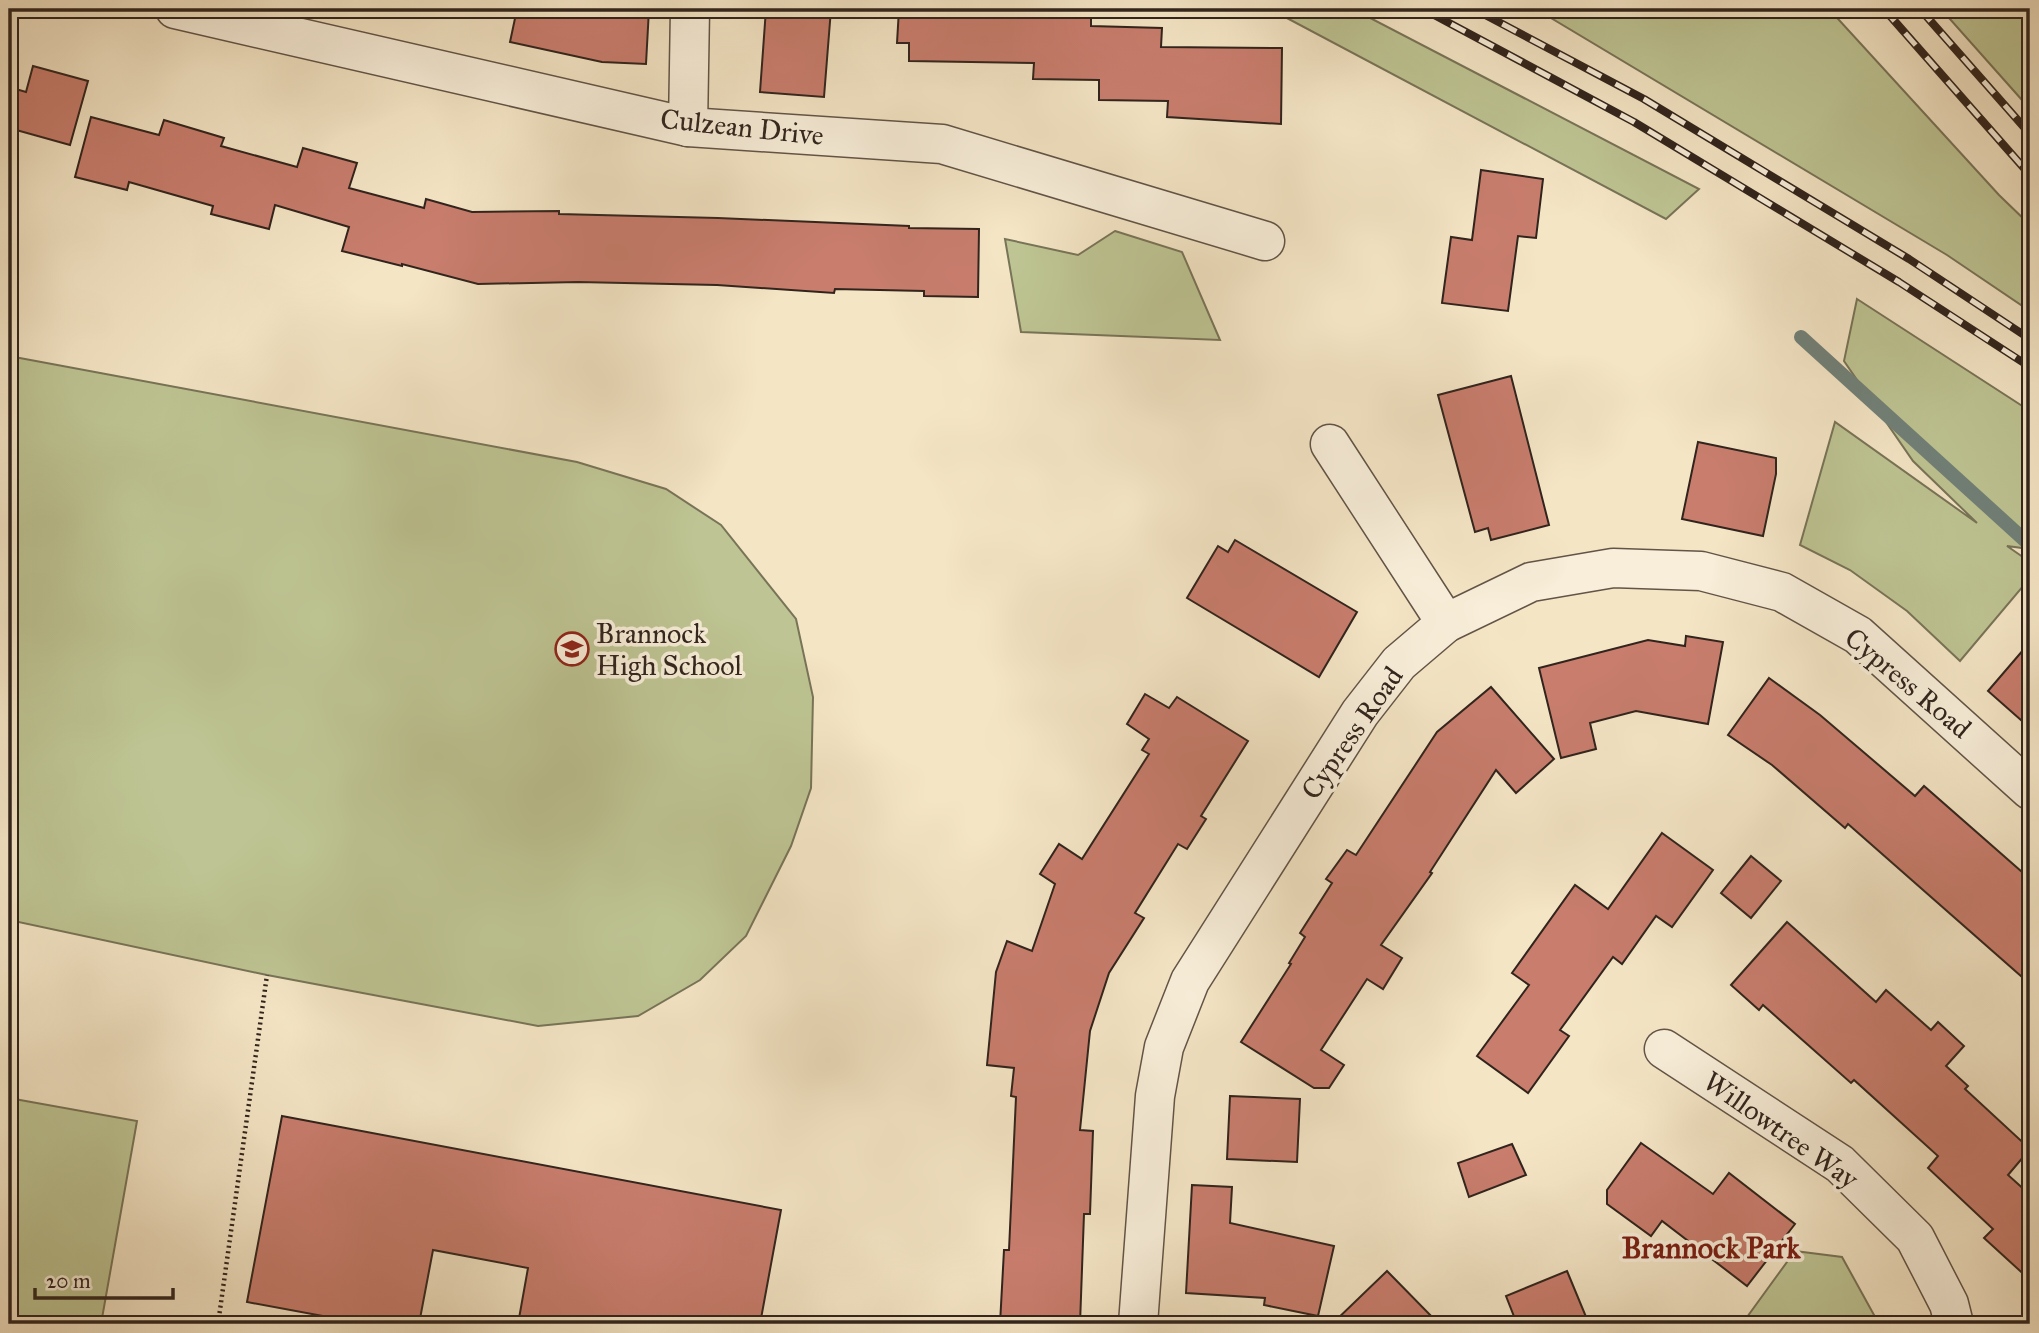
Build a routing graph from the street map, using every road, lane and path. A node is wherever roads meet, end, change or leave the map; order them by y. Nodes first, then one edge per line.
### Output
1 (178, 9) edge
2 (690, 9) edge
3 (688, 127) junction
4 (1265, 241) dead end
5 (1330, 444) dead end
6 (1446, 623) junction
7 (2030, 790) edge
8 (267, 975) dead end
9 (1664, 1049) dead end
10 (218, 1324) edge
11 (1138, 1324) edge
12 (1954, 1324) edge

1 - 3 street, Culzean Drive
2 - 3 street
3 - 4 street, Culzean Drive
5 - 6 street
6 - 7 street, Cypress Road
6 - 11 street, Cypress Road
8 - 10 path
9 - 12 street, Willowtree Way

